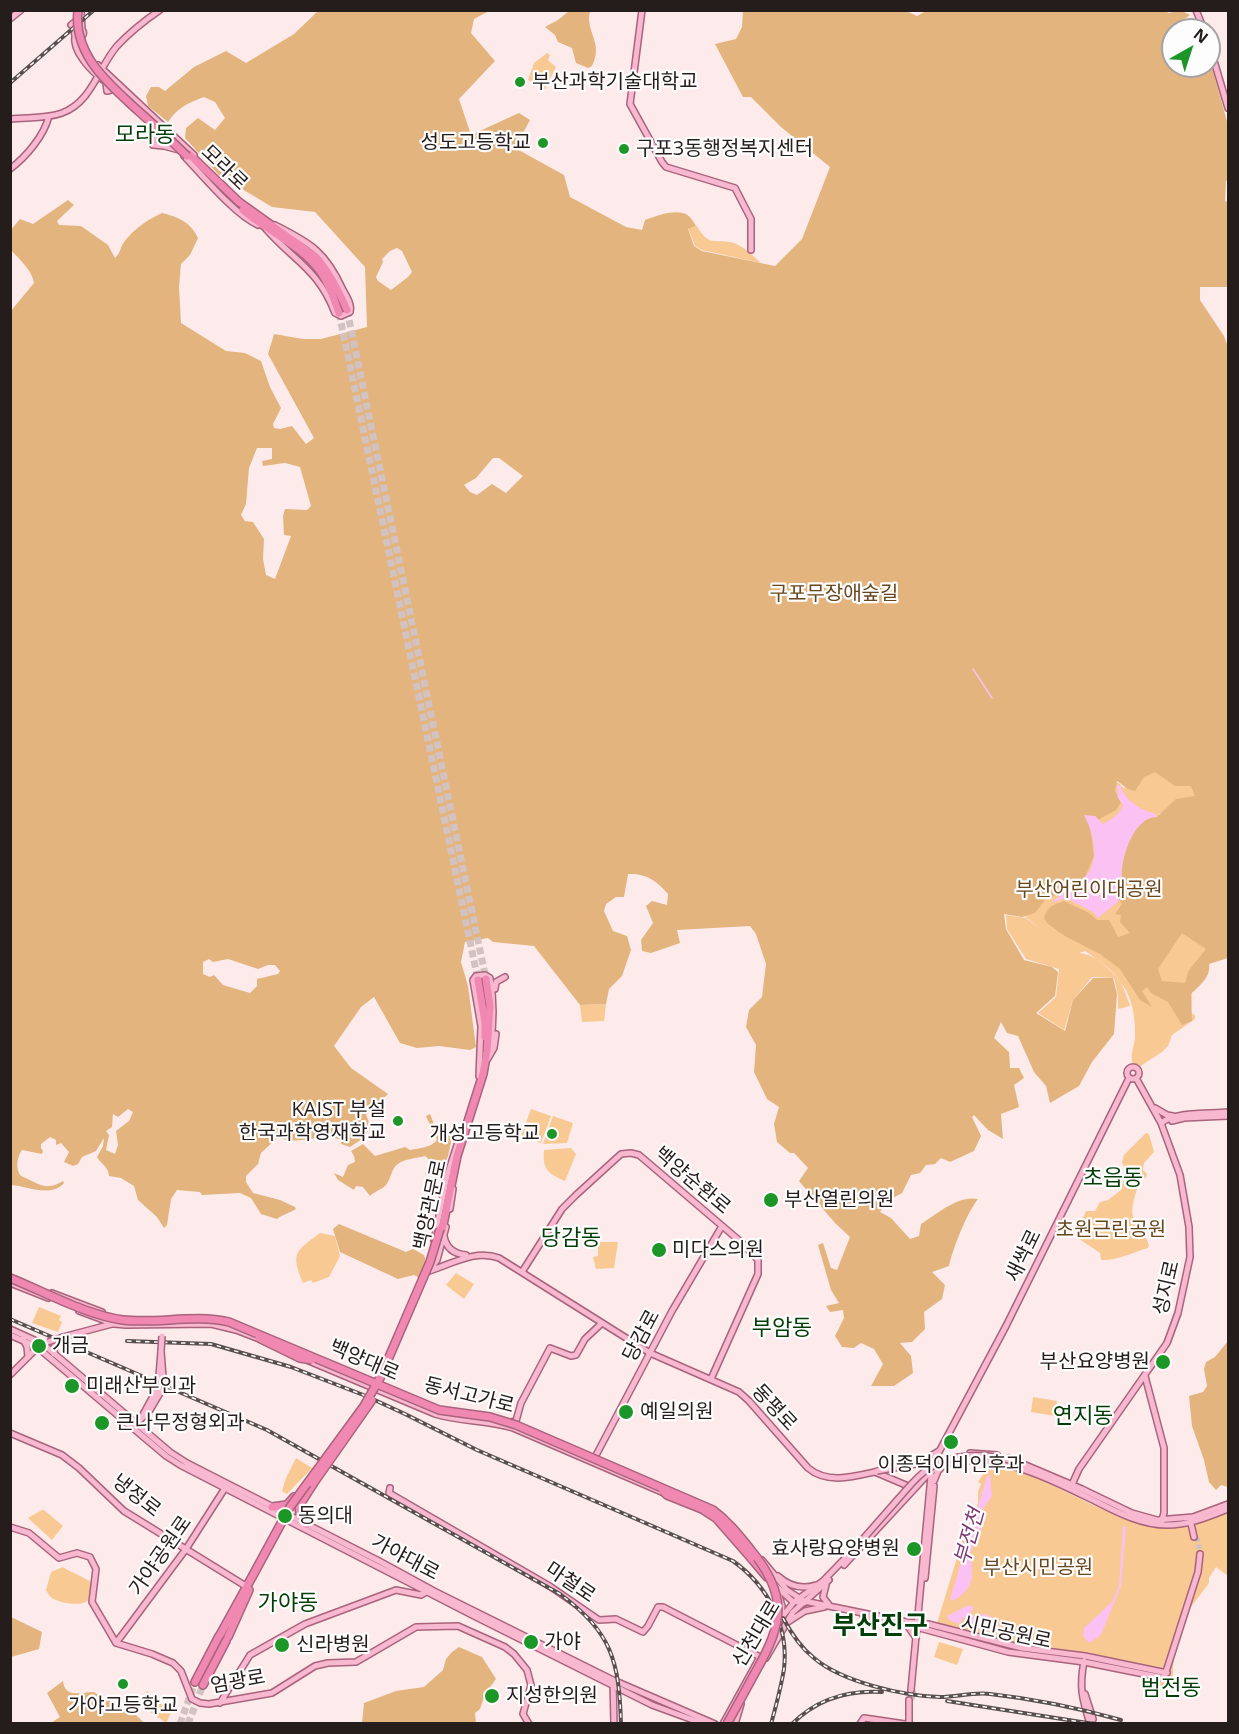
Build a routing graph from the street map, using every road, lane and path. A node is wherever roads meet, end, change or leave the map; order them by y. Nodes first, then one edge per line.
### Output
1 (21, 10) edge
2 (160, 10) edge
3 (81, 11) edge
4 (642, 11) edge
5 (10, 19) edge
6 (78, 31) junction
7 (101, 77) junction
8 (1219, 78) edge
9 (122, 89) junction
10 (119, 96) junction
11 (1228, 108) edge
12 (49, 116) junction
13 (10, 118) edge
14 (153, 127) junction
15 (178, 150) junction
16 (188, 155) junction
17 (10, 169) edge
18 (251, 210) junction
19 (260, 217) junction
20 (262, 226) junction
21 (751, 249) dead end
22 (347, 310) tunnel mouth
23 (339, 313) tunnel mouth
24 (506, 977) dead end
25 (485, 979) junction
26 (487, 1060) junction
27 (481, 1075) junction
28 (1129, 1078) junction
29 (1136, 1078) junction
30 (1152, 1106) junction
31 (1228, 1114) edge
32 (1173, 1119) junction
33 (1161, 1123) junction
34 (1168, 1138) junction
35 (459, 1142) junction
36 (722, 1226) junction
37 (442, 1230) junction
38 (462, 1255) junction
39 (474, 1256) junction
40 (491, 1257) junction
41 (429, 1271) junction
42 (522, 1272) junction
43 (10, 1279) edge
44 (531, 1279) junction
45 (110, 1315) junction
46 (93, 1316) junction
47 (128, 1319) junction
48 (188, 1320) junction
49 (602, 1323) junction
50 (110, 1324) junction
51 (161, 1324) junction
52 (90, 1328) junction
53 (10, 1329) edge
54 (10, 1335) edge
55 (58, 1339) junction
56 (23, 1340) junction
57 (42, 1345) junction
58 (161, 1351) junction
59 (650, 1353) junction
60 (46, 1354) junction
61 (54, 1354) junction
62 (29, 1356) junction
63 (317, 1360) junction
64 (10, 1375) edge
65 (1145, 1376) junction
66 (161, 1378) junction
67 (711, 1379) junction
68 (374, 1387) junction
69 (159, 1390) junction
70 (391, 1393) junction
71 (524, 1400) junction
72 (511, 1422) junction
73 (137, 1424) junction
74 (525, 1428) junction
75 (10, 1433) edge
76 (598, 1449) junction
77 (941, 1449) junction
78 (584, 1454) junction
79 (593, 1460) junction
80 (948, 1460) junction
81 (604, 1462) junction
82 (921, 1462) junction
83 (1013, 1462) junction
84 (934, 1464) junction
85 (1079, 1471) junction
86 (875, 1472) junction
87 (1050, 1478) junction
88 (642, 1479) junction
89 (1059, 1479) junction
90 (934, 1481) junction
91 (227, 1486) junction
92 (908, 1486) junction
93 (1070, 1487) junction
94 (390, 1488) dead end
95 (1082, 1489) junction
96 (663, 1491) junction
97 (672, 1493) junction
98 (1228, 1504) edge
99 (272, 1507) junction
100 (1228, 1509) edge
101 (1164, 1513) junction
102 (1173, 1520) junction
103 (1192, 1520) junction
104 (1162, 1523) junction
105 (307, 1526) junction
106 (10, 1527) edge
107 (1195, 1537) tunnel mouth
108 (857, 1547) junction
109 (186, 1549) junction
110 (1198, 1554) tunnel mouth
111 (764, 1563) junction
112 (842, 1564) junction
113 (825, 1582) junction
114 (244, 1585) dead end
115 (776, 1586) junction
116 (428, 1591) junction
117 (799, 1601) junction
118 (827, 1607) junction
119 (918, 1616) junction
120 (784, 1621) junction
121 (907, 1624) junction
122 (920, 1626) junction
123 (223, 1637) junction
124 (917, 1640) junction
125 (117, 1641) junction
126 (763, 1659) junction
127 (1086, 1659) junction
128 (1074, 1661) junction
129 (1096, 1664) junction
130 (1083, 1673) junction
131 (1167, 1673) junction
132 (195, 1682) tunnel mouth
133 (203, 1685) tunnel mouth
134 (612, 1688) junction
135 (625, 1690) junction
136 (911, 1700) tunnel mouth
137 (220, 1702) junction
138 (741, 1704) junction
139 (730, 1711) junction
140 (889, 1722) edge
141 (907, 1722) edge
142 (703, 1723) edge
143 (714, 1723) edge
144 (529, 1724) edge
145 (614, 1724) edge
146 (726, 1724) edge
147 (735, 1724) edge
148 (860, 1724) edge
149 (1092, 1724) edge

1 - 5 main road
2 - 7 main road
3 - 6 main road
3 - 6 main road
3 - 16 highway, 모라로, bridge
4 - 21 main road
6 - 7 main road
7 - 9 main road
7 - 10 main road
7 - 12 main road
8 - 11 main road
9 - 10 main road
9 - 18 main road
10 - 14 main road
12 - 13 main road
12 - 17 main road
14 - 15 main road
14 - 15 main road
15 - 20 main road
16 - 18 highway, 모라로
16 - 20 highway, 모라로
18 - 19 highway, 모라로
19 - 20 main road
19 - 22 highway, 모라로
20 - 23 highway, 모라로
24 - 26 main road
25 - 26 main road
25 - 27 highway
25 - 27 main road
26 - 27 main road
27 - 35 highway
28 - 29 main road
28 - 29 main road
28 - 77 main road, 새싹로
29 - 30 main road, 성지로
30 - 32 main road
30 - 33 main road, 성지로
31 - 32 main road
32 - 33 main road
32 - 34 main road
33 - 34 main road, 성지로
34 - 65 main road, 성지로
35 - 37 highway
35 - 41 main road, 백양관문로
36 - 42 main road, 백양순환로
36 - 59 main road, 당감로
36 - 67 main road, 백양순환로
37 - 38 main road
37 - 41 main road, 백양관문로
37 - 68 highway, bridge
38 - 39 main road
38 - 41 main road
39 - 40 main road, 동평로
39 - 41 main road, 동평로
40 - 42 main road, 동평로
40 - 44 main road, 동평로
41 - 68 main road, 백양관문로
42 - 44 main road, 동평로
43 - 45 main road, 백양대로
43 - 46 main road, 백양대로
43 - 63 highway, 동서고가로, bridge
44 - 49 main road, 동평로
45 - 47 main road, 백양대로
45 - 50 main road
46 - 50 main road, 백양대로
46 - 52 main road
47 - 48 main road, 백양대로
47 - 50 main road
48 - 51 main road, 백양대로
48 - 68 main road, 백양대로
49 - 59 main road, 동평로
49 - 71 main road
50 - 51 main road, 백양대로
50 - 52 main road
51 - 58 main road, bridge
52 - 55 main road
53 - 57 main road, 가야대로
54 - 56 main road, 가야대로
55 - 57 main road, bridge
55 - 61 main road
56 - 57 main road, 가야대로
56 - 62 main road
57 - 60 main road, 가야대로
57 - 61 main road, 가야대로
57 - 62 main road
58 - 66 main road
58 - 66 main road
59 - 67 main road, 동평로
59 - 76 main road, 당감로
60 - 62 main road
60 - 73 main road, 가야대로
61 - 73 main road, 가야대로
62 - 64 main road
63 - 88 highway, 동서고가로, bridge
63 - 96 highway, 동서고가로, bridge
65 - 85 main road, 성지로
65 - 101 main road
66 - 69 main road
67 - 86 main road, 동평로
68 - 70 main road, 백양대로
68 - 99 highway, bridge
68 - 105 highway, bridge
68 - 123 highway, bridge
69 - 73 main road
69 - 73 main road
70 - 72 main road, 백양대로
70 - 79 main road, 백양대로
71 - 72 main road
71 - 74 main road
72 - 74 main road, 백양대로
73 - 91 main road, 가야대로
74 - 78 main road, 백양대로
75 - 109 main road, 냉정로
76 - 78 main road
76 - 79 main road, 당감로
76 - 81 main road
77 - 80 main road
77 - 82 main road
77 - 84 main road, 새싹로
78 - 79 main road, 백양대로
79 - 81 main road, 백양대로
79 - 97 main road, 백양대로
80 - 83 main road, bridge
80 - 84 main road
80 - 86 main road, bridge
80 - 87 main road
80 - 90 main road
80 - 108 main road, bridge
81 - 97 main road, 백양대로
82 - 84 main road, 동평로
82 - 86 main road, 동평로
83 - 87 main road
83 - 108 main road, bridge
84 - 86 main road
84 - 90 main road, 새싹로
84 - 92 main road
84 - 112 main road
84 - 119 main road, 새싹로
85 - 89 main road, 성지로
85 - 93 main road, 성지로
85 - 95 main road
86 - 92 main road
87 - 89 main road
87 - 93 main road
88 - 111 highway, bridge
88 - 146 highway, 동서고가로, bridge
89 - 93 main road
90 - 122 main road, 새싹로
91 - 99 main road, 가야대로
91 - 105 main road, 가야대로
91 - 109 main road, 가야공원로
92 - 112 main road
93 - 95 main road
93 - 104 main road
94 - 126 main road, 마철로
95 - 104 main road
96 - 115 highway, bridge
96 - 146 highway, 동서고가로, bridge
97 - 111 main road, 백양대로
97 - 115 main road, 백양대로
98 - 103 main road
99 - 105 main road, 가야대로
100 - 103 main road
101 - 102 main road
101 - 104 main road
102 - 103 main road
102 - 104 main road
103 - 104 main road
103 - 107 main road
105 - 116 main road, 가야대로
106 - 125 main road
108 - 112 main road, 신천대로
109 - 114 main road, 냉정로
109 - 125 main road, 가야공원로
110 - 131 main road
111 - 113 main road
111 - 117 main road, 백양대로
112 - 113 main road, 신천대로
113 - 117 main road, 신천대로
113 - 118 main road
115 - 117 main road, 백양대로
115 - 120 main road
116 - 134 main road, 가야대로
116 - 134 main road, 가야대로
116 - 137 main road
117 - 118 main road, 시민공원로
117 - 120 main road, 신천대로
118 - 120 main road
118 - 121 main road, 시민공원로
119 - 121 main road
119 - 122 main road, 새싹로
120 - 126 main road, 신천대로
121 - 122 main road, 시민공원로
121 - 124 main road
122 - 124 main road, 새싹로
122 - 124 main road, 새싹로
122 - 127 main road, 시민공원로
122 - 128 main road, 시민공원로
123 - 132 highway
123 - 133 highway
125 - 137 main road, 엄광로
126 - 138 main road, 신천대로
126 - 139 main road, 신천대로
127 - 128 main road, 시민공원로
127 - 129 main road, 시민공원로
127 - 130 main road
127 - 131 main road, 시민공원로
128 - 130 main road
129 - 130 main road
129 - 131 main road, 시민공원로
130 - 149 main road
134 - 135 main road, 가야대로
134 - 135 main road
134 - 145 main road
135 - 142 main road
135 - 143 main road, 가야대로
136 - 141 main road
137 - 144 main road, 엄광로
138 - 146 main road, 신천대로
138 - 147 main road
139 - 143 main road
139 - 146 main road, 신천대로
140 - 141 main road
140 - 148 main road

